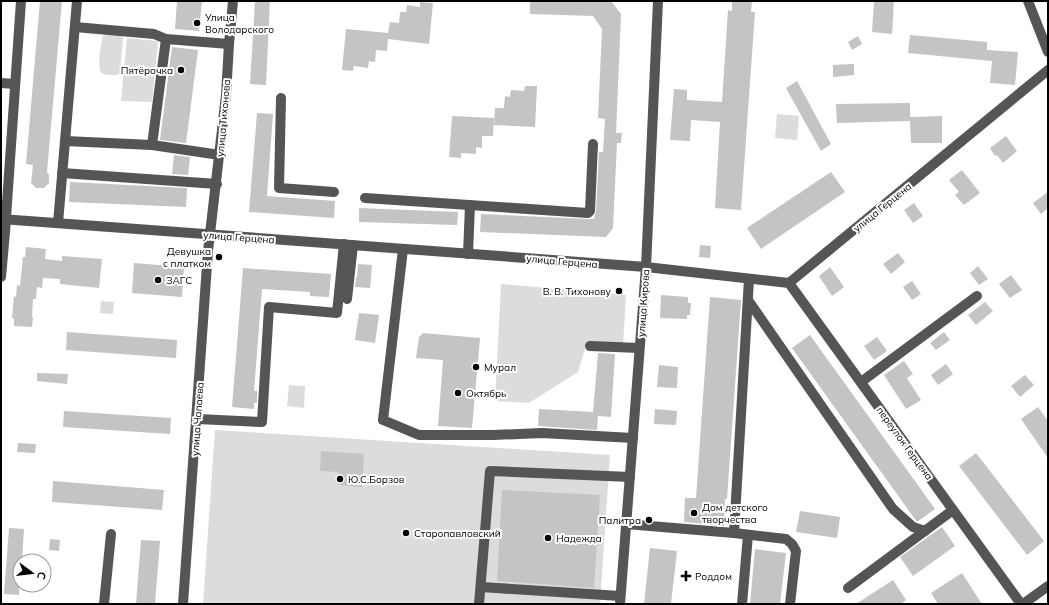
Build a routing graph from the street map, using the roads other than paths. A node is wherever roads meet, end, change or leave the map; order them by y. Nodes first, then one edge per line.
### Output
1 (21, 1) edge
2 (77, 1) edge
3 (233, 1) edge
4 (658, 1) edge
5 (1028, 1) edge
6 (75, 27) junction
7 (166, 39) junction
8 (229, 44) junction
9 (1048, 52) edge
10 (1048, 70) edge
11 (1, 83) edge
12 (15, 84) junction
13 (281, 98) dead end
14 (65, 141) junction
15 (593, 144) dead end
16 (152, 145) junction
17 (220, 155) junction
18 (62, 173) junction
19 (217, 184) junction
20 (334, 192) dead end
21 (365, 198) dead end
22 (470, 205) junction
23 (3, 220) edge
24 (58, 223) junction
25 (210, 234) junction
26 (348, 245) junction
27 (403, 249) junction
28 (468, 254) junction
29 (646, 267) junction
30 (1, 277) edge
31 (749, 279) junction
32 (789, 283) junction
33 (977, 296) dead end
34 (347, 299) dead end
35 (748, 300) junction
36 (590, 346) dead end
37 (639, 348) junction
38 (861, 382) junction
39 (196, 419) junction
40 (632, 438) junction
41 (630, 477) junction
42 (953, 510) junction
43 (626, 524) junction
44 (925, 532) junction
45 (112, 534) dead end
46 (734, 534) junction
47 (748, 535) junction
48 (1048, 586) edge
49 (481, 588) junction
50 (848, 588) dead end
51 (620, 600) edge
52 (104, 604) edge
53 (184, 604) edge
54 (479, 604) edge
55 (742, 604) edge
56 (790, 604) edge
57 (1022, 604) edge

1 - 12 street
2 - 6 street
3 - 8 street, улица Тихонова
4 - 29 street, улица Кирова
5 - 9 street
6 - 7 street
6 - 14 street
7 - 8 street
7 - 16 street
8 - 17 street, улица Тихонова
10 - 32 street, улица Герцена
11 - 12 street
12 - 23 street
13 - 20 street
14 - 16 street
14 - 18 street
15 - 22 street
16 - 17 street
17 - 19 street, улица Тихонова
18 - 19 street
18 - 24 street
19 - 25 street, улица Тихонова
21 - 22 street
22 - 28 street
23 - 24 street, улица Герцена
23 - 30 street
24 - 25 street, улица Герцена
25 - 26 street, улица Герцена
25 - 39 street, улица Чапаева
26 - 27 street, улица Герцена
26 - 34 street
26 - 39 street
27 - 28 street, улица Герцена
27 - 40 street
28 - 29 street, улица Герцена
29 - 31 street, улица Герцена
29 - 37 street, улица Кирова
31 - 32 street, улица Герцена
31 - 35 street
32 - 38 street, переулок Герцена
33 - 38 street
35 - 44 street
35 - 46 street
36 - 37 street
37 - 40 street, улица Кирова
38 - 42 street, переулок Герцена
39 - 53 street, улица Чапаева
40 - 41 street, улица Кирова
41 - 43 street, улица Кирова
41 - 49 street
42 - 44 street
42 - 57 street, переулок Герцена
43 - 46 street
43 - 51 street, улица Кирова
44 - 50 street
45 - 52 street
46 - 47 street
47 - 55 street
47 - 56 street
48 - 57 street
49 - 51 street
49 - 54 street

